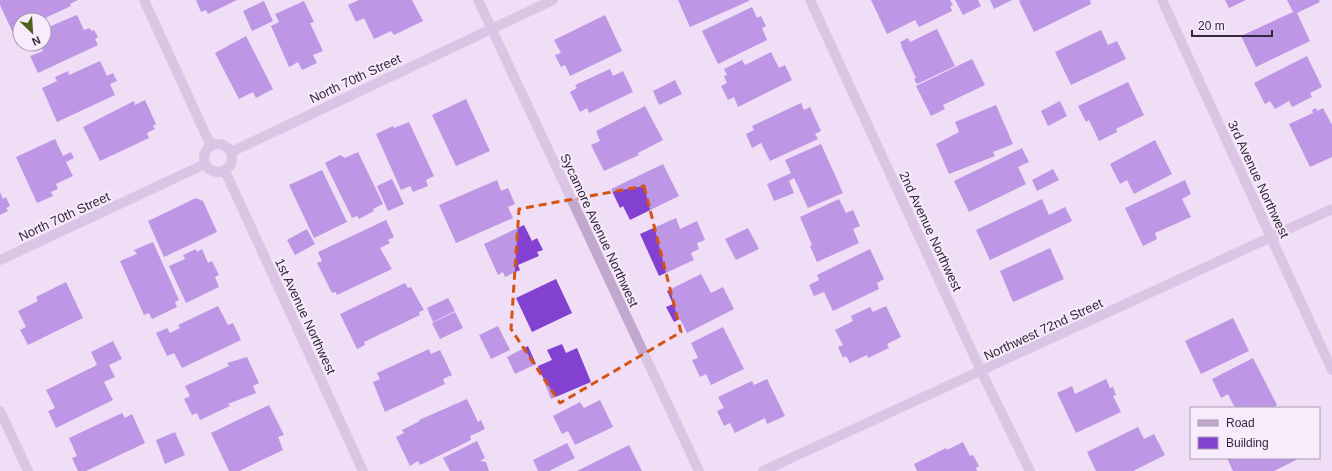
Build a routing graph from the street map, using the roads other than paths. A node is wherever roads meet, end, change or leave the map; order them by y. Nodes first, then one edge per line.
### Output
1 (144, 0) edge
2 (478, 0) edge
3 (553, 0) edge
4 (810, 0) edge
5 (1162, 0) edge
6 (491, 28) junction
7 (212, 146) junction
8 (231, 152) junction
9 (205, 164) junction
10 (225, 171) junction
11 (1332, 209) edge
12 (1272, 238) junction
13 (0, 260) edge
14 (1332, 370) edge
15 (981, 371) junction
16 (0, 411) edge
17 (28, 471) edge
18 (363, 471) edge
19 (699, 471) edge
20 (764, 471) edge
21 (1030, 471) edge

1 - 7 street
2 - 6 street, Sycamore Avenue Northwest
3 - 6 street, North 70th Street
4 - 15 street, 2nd Avenue Northwest
5 - 12 street, 3rd Avenue Northwest
6 - 8 street, North 70th Street
6 - 19 street, Sycamore Avenue Northwest
7 - 8 street
7 - 9 street
8 - 10 street
9 - 10 street
9 - 13 street, North 70th Street
10 - 18 street, 1st Avenue Northwest
11 - 12 street, Northwest 72nd Street
12 - 14 street, 3rd Avenue Northwest
12 - 15 street, Northwest 72nd Street
15 - 20 street, Northwest 72nd Street
15 - 21 street, 2nd Avenue Northwest
16 - 17 street

